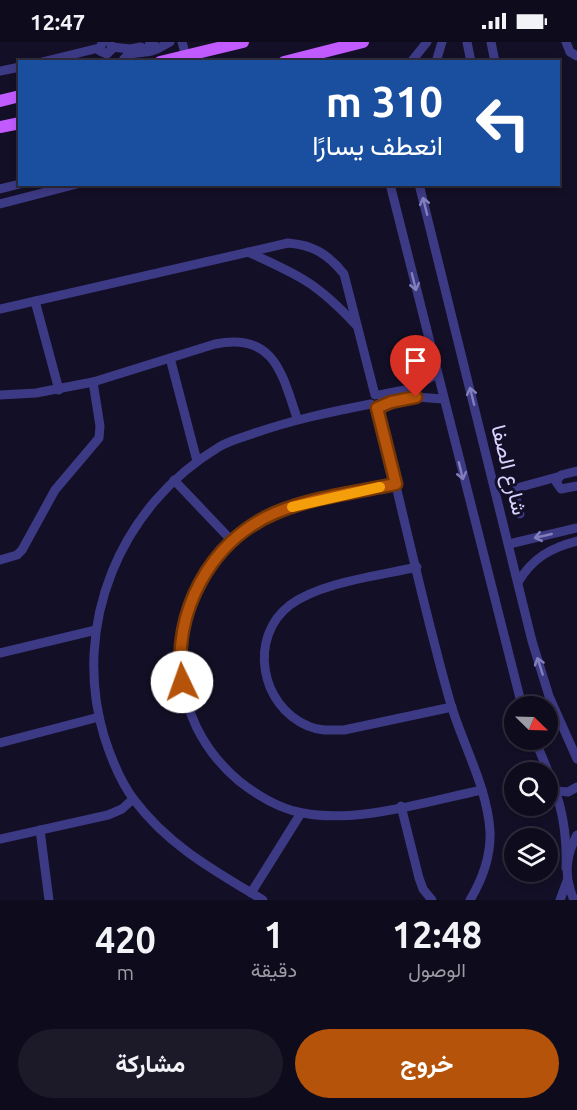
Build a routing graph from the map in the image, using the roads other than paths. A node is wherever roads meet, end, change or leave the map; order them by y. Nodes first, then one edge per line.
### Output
1 (170, 42) edge
2 (182, 42) edge
3 (243, 42) edge
4 (363, 42) edge
5 (427, 42) edge
6 (442, 42) edge
7 (467, 42) edge
8 (491, 42) edge
9 (566, 42) edge
10 (228, 44) edge
11 (125, 45) edge
12 (148, 45) edge
13 (108, 49) edge
14 (186, 56) junction
15 (577, 56) edge
16 (52, 60) edge
17 (123, 60) edge
18 (169, 60) edge
19 (292, 60) edge
20 (413, 60) edge
21 (437, 60) edge
22 (471, 60) edge
23 (495, 60) edge
24 (18, 67) edge
25 (0, 71) edge
26 (18, 96) edge
27 (0, 101) edge
28 (18, 123) edge
29 (0, 127) edge
30 (18, 184) edge
31 (69, 186) edge
32 (390, 186) edge
33 (420, 186) edge
34 (0, 189) edge
35 (0, 204) edge
36 (248, 252) junction
37 (34, 301) junction
38 (0, 309) edge
39 (358, 327) junction
40 (170, 358) junction
41 (437, 374) junction
42 (93, 382) junction
43 (59, 390) junction
44 (0, 394) edge
45 (443, 399) junction
46 (377, 402) junction
47 (297, 418) junction
48 (197, 461) junction
49 (577, 471) edge
50 (557, 477) junction
51 (174, 480) junction
52 (396, 484) junction
53 (577, 486) edge
54 (520, 514) dead end
55 (577, 528) edge
56 (232, 541) junction
57 (577, 541) edge
58 (509, 544) junction
59 (0, 560) edge
60 (417, 567) junction
61 (518, 582) junction
62 (96, 630) junction
63 (0, 653) edge
64 (519, 696) edge
65 (452, 707) junction
66 (99, 717) junction
67 (0, 743) edge
68 (577, 759) edge
69 (577, 787) edge
70 (482, 790) junction
71 (558, 791) edge
72 (558, 795) edge
73 (133, 799) junction
74 (401, 806) junction
75 (300, 813) junction
76 (40, 830) junction
77 (577, 835) edge
78 (0, 839) edge
79 (566, 868) junction
80 (567, 881) junction
81 (251, 893) junction
82 (49, 900) edge
83 (263, 900) edge
84 (432, 900) edge
85 (470, 900) edge
86 (560, 900) edge
87 (573, 900) edge

1 - 17 street
2 - 14 street
3 - 10 main road
4 - 19 main road
5 - 20 street
6 - 21 street
7 - 22 street
8 - 23 street
9 - 15 street
10 - 14 main road
11 - 12 street
11 - 13 street
13 - 16 street
14 - 18 main road
24 - 25 street
26 - 27 main road
28 - 29 main road
30 - 34 street
31 - 35 street
32 -> 41 street
58 -> 33 street, شارع الصفا
36 - 37 street
36 - 39 street
36 - 39 street
37 - 38 street
37 - 43 street
39 - 46 street
40 - 42 street
40 - 47 street
40 - 48 street
41 - 45 street
41 - 46 street
42 - 43 street
42 - 59 street
43 - 44 street
45 - 46 street
45 -> 64 street
46 - 47 street
46 - 52 street
47 - 48 street
48 - 51 street
49 - 50 street
50 - 53 street
50 - 54 street
51 - 56 street
51 - 62 street
52 - 56 street
52 - 60 street
55 -> 58 street
56 - 75 street
57 - 61 street
58 - 61 street, شارع الصفا
60 - 65 street
60 - 65 street
68 -> 61 street, شارع الصفا
62 - 63 street
62 - 66 street
65 - 70 street
66 - 67 street
66 - 73 street
69 - 71 street
70 - 74 street
70 - 85 street
72 - 79 street
73 - 76 street
73 - 81 street
74 - 75 street
74 - 84 street
75 - 81 street
76 - 78 street
76 - 82 street
77 - 79 street
79 - 80 street
80 - 86 street
80 - 87 street
81 - 83 street

